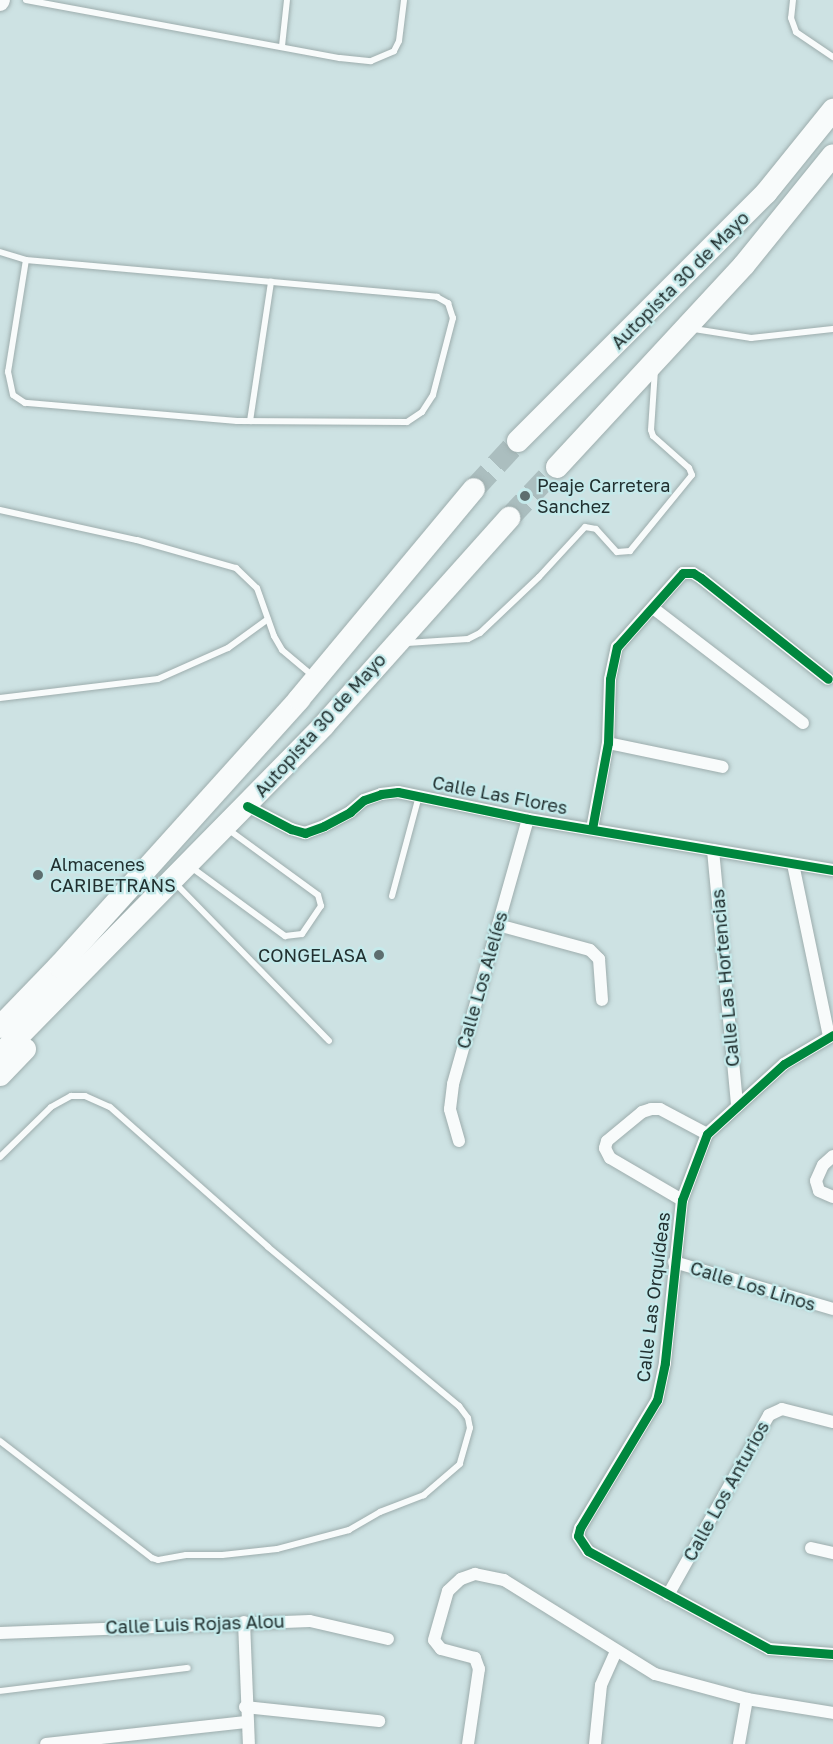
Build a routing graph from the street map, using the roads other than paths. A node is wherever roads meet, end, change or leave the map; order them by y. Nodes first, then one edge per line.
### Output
1 (26, 0) edge
2 (287, 0) edge
3 (404, 0) edge
4 (793, 0) edge
5 (282, 46) junction
6 (833, 57) edge
7 (833, 110) edge
8 (833, 155) edge
9 (0, 252) edge
10 (26, 260) junction
11 (271, 282) junction
12 (686, 328) junction
13 (833, 329) edge
14 (656, 359) junction
15 (250, 421) junction
16 (518, 441) tunnel mouth
17 (557, 467) tunnel mouth
18 (474, 489) tunnel mouth
19 (0, 510) edge
20 (509, 518) tunnel mouth
21 (653, 608) junction
22 (268, 619) junction
23 (395, 643) junction
24 (316, 679) junction
25 (828, 679) dead end
26 (0, 698) edge
27 (299, 699) junction
28 (803, 723) dead end
29 (324, 725) junction
30 (608, 743) junction
31 (723, 767) dead end
32 (419, 796) junction
33 (246, 806) junction
34 (528, 819) junction
35 (226, 828) junction
36 (592, 829) junction
37 (713, 850) junction
38 (793, 864) junction
39 (833, 870) edge
40 (181, 873) junction
41 (392, 897) dead end
42 (498, 926) junction
43 (59, 966) junction
44 (87, 970) junction
45 (602, 1000) dead end
46 (0, 1011) edge
47 (0, 1027) edge
48 (831, 1036) edge
49 (329, 1041) dead end
50 (0, 1055) edge
51 (0, 1075) edge
52 (737, 1106) junction
53 (707, 1134) junction
54 (459, 1142) dead end
55 (833, 1156) edge
56 (0, 1157) edge
57 (833, 1197) edge
58 (682, 1200) junction
59 (674, 1262) junction
60 (833, 1309) edge
61 (833, 1422) edge
62 (0, 1441) edge
63 (811, 1548) dead end
64 (833, 1552) edge
65 (668, 1595) junction
66 (244, 1622) junction
67 (0, 1632) edge
68 (388, 1639) dead end
69 (616, 1651) junction
70 (833, 1654) edge
71 (188, 1668) dead end
72 (0, 1690) edge
73 (747, 1699) junction
74 (245, 1707) junction
75 (833, 1713) edge
76 (379, 1720) dead end
77 (246, 1722) junction
78 (46, 1744) edge
79 (249, 1744) edge
80 (468, 1744) edge
81 (595, 1744) edge
82 (739, 1744) edge

1 - 5 lane
2 - 5 lane
3 - 5 lane
4 - 6 lane
7 - 16 highway, Autopista 30 de Mayo
8 - 12 highway, Autopista 30 de Mayo
9 - 10 lane
10 - 11 lane
10 - 15 lane
11 - 15 lane
11 - 15 lane
12 - 13 lane
12 - 14 highway, Autopista 30 de Mayo
14 - 17 highway, Autopista 30 de Mayo
14 - 23 lane
18 - 24 highway, Autopista 30 de Mayo
19 - 22 lane
20 - 23 highway, Autopista 30 de Mayo
21 - 25 street
21 - 28 street
21 - 30 street
22 - 24 lane
22 - 26 lane
23 - 29 highway, Autopista 30 de Mayo
24 - 27 highway, Autopista 30 de Mayo
27 - 29 highway
27 - 43 highway, Autopista 30 de Mayo
29 - 33 highway, Autopista 30 de Mayo
30 - 31 street
30 - 36 street
32 - 33 street, Calle Las Flores
32 - 34 street, Calle Las Flores
32 - 41 lane
33 - 35 highway, Autopista 30 de Mayo
34 - 36 street, Calle Las Flores
34 - 42 street, Calle Los Alelíes
35 - 40 highway, Autopista 30 de Mayo
35 - 40 lane
36 - 37 street, Calle Las Flores
37 - 38 street, Calle Las Flores
37 - 52 street, Calle Las Hortencias
38 - 39 street, Calle Las Flores
38 - 48 street
40 - 44 highway, Autopista 30 de Mayo
40 - 49 lane
42 - 45 street
42 - 54 street, Calle Los Alelíes
43 - 46 highway
43 - 47 highway, Autopista 30 de Mayo
44 - 50 highway, Autopista 30 de Mayo
44 - 51 highway
48 - 52 street, Calle Las Orquídeas
52 - 53 street, Calle Las Orquídeas
53 - 58 street, Calle Las Orquídeas
53 - 58 street
55 - 57 street
56 - 62 lane
58 - 59 street, Calle Las Orquídeas
59 - 60 street, Calle Los Linos
59 - 65 street, Calle Las Orquídeas
61 - 65 street, Calle Los Anturios
63 - 64 street
65 - 70 street, Calle Las Orquídeas
66 - 67 street, Calle Luis Rojas Alou
66 - 68 street, Calle Luis Rojas Alou
66 - 74 street
69 - 73 street
69 - 80 street
69 - 81 street
71 - 72 lane
73 - 75 street
73 - 82 street
74 - 76 street
74 - 77 street
77 - 78 street
77 - 79 street

